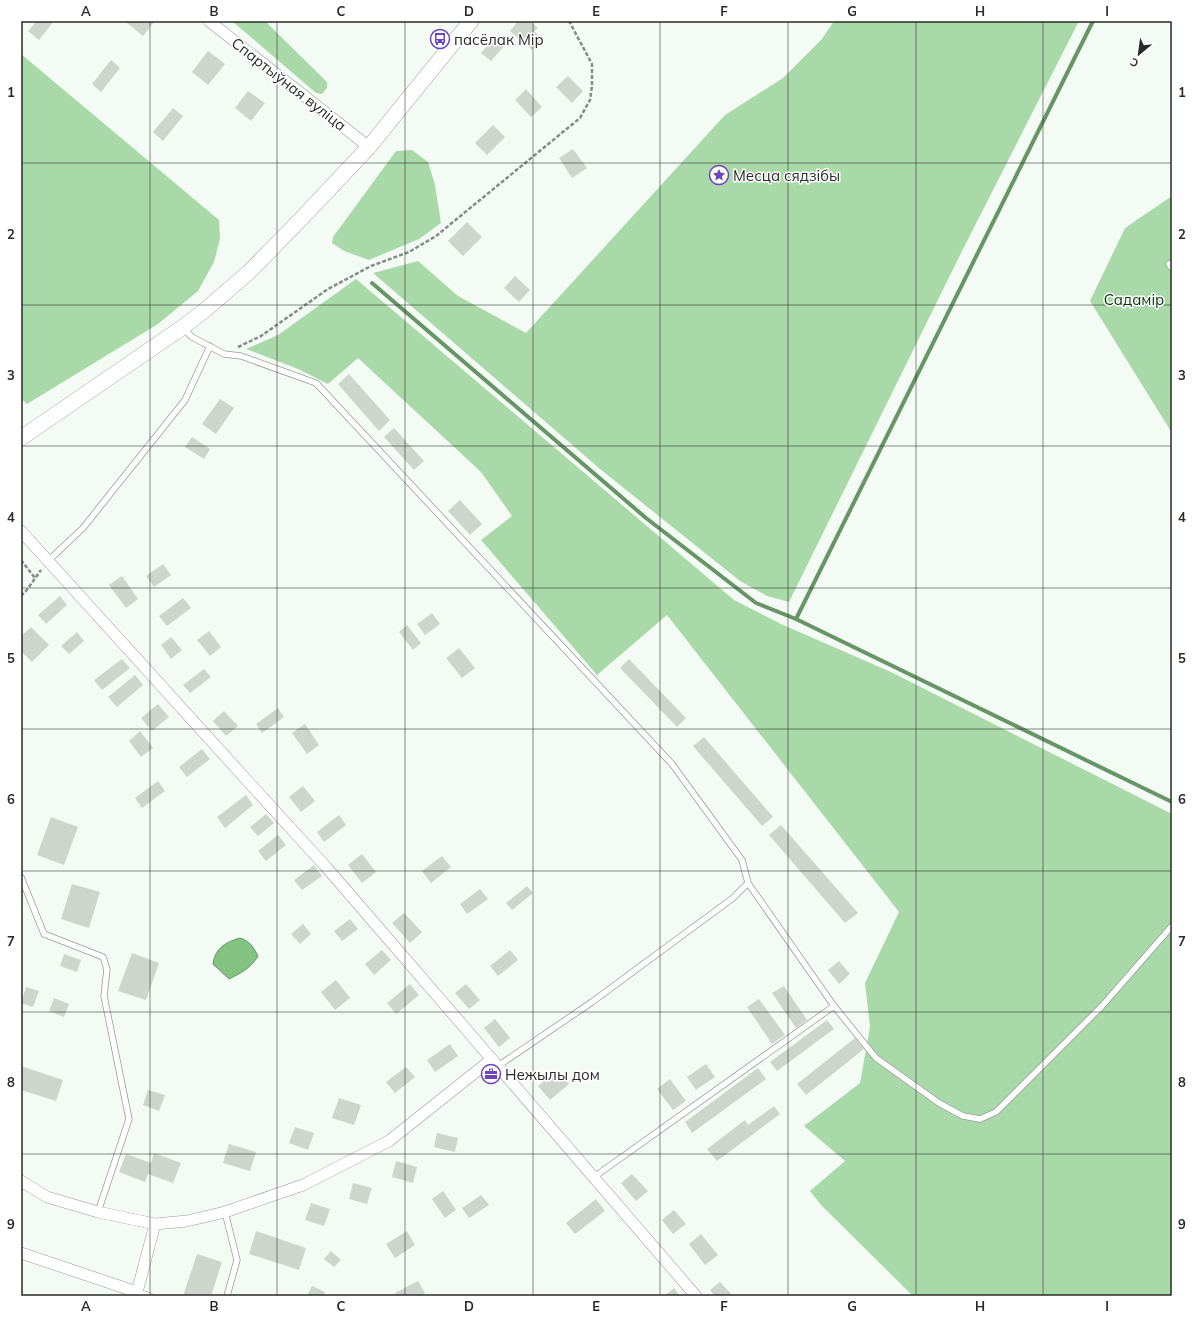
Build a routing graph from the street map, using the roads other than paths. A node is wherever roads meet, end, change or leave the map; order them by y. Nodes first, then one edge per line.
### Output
1 (209, 21) edge
2 (471, 21) edge
3 (369, 146) junction
4 (183, 328) junction
5 (210, 346) junction
6 (21, 438) edge
7 (21, 531) edge
8 (48, 561) junction
9 (21, 877) edge
10 (748, 883) junction
11 (1172, 926) edge
12 (834, 1006) junction
13 (495, 1062) junction
14 (594, 1177) junction
15 (21, 1181) edge
16 (98, 1212) junction
17 (225, 1212) junction
18 (155, 1224) junction
19 (21, 1252) edge
20 (136, 1294) edge
21 (150, 1296) edge
22 (227, 1296) edge
23 (696, 1296) edge

1 - 3 street, Спартыўная вуліца
2 - 3 main road
3 - 4 main road
4 - 5 lane
4 - 6 main road
5 - 8 lane
5 - 10 lane
7 - 8 street
8 - 13 street
9 - 16 lane
10 - 12 lane
10 - 13 lane
11 - 12 lane
12 - 14 lane
13 - 14 street
13 - 17 street
14 - 23 street
15 - 16 street
16 - 18 street
17 - 18 street
17 - 22 lane
18 - 20 street
19 - 20 street
20 - 21 lane

